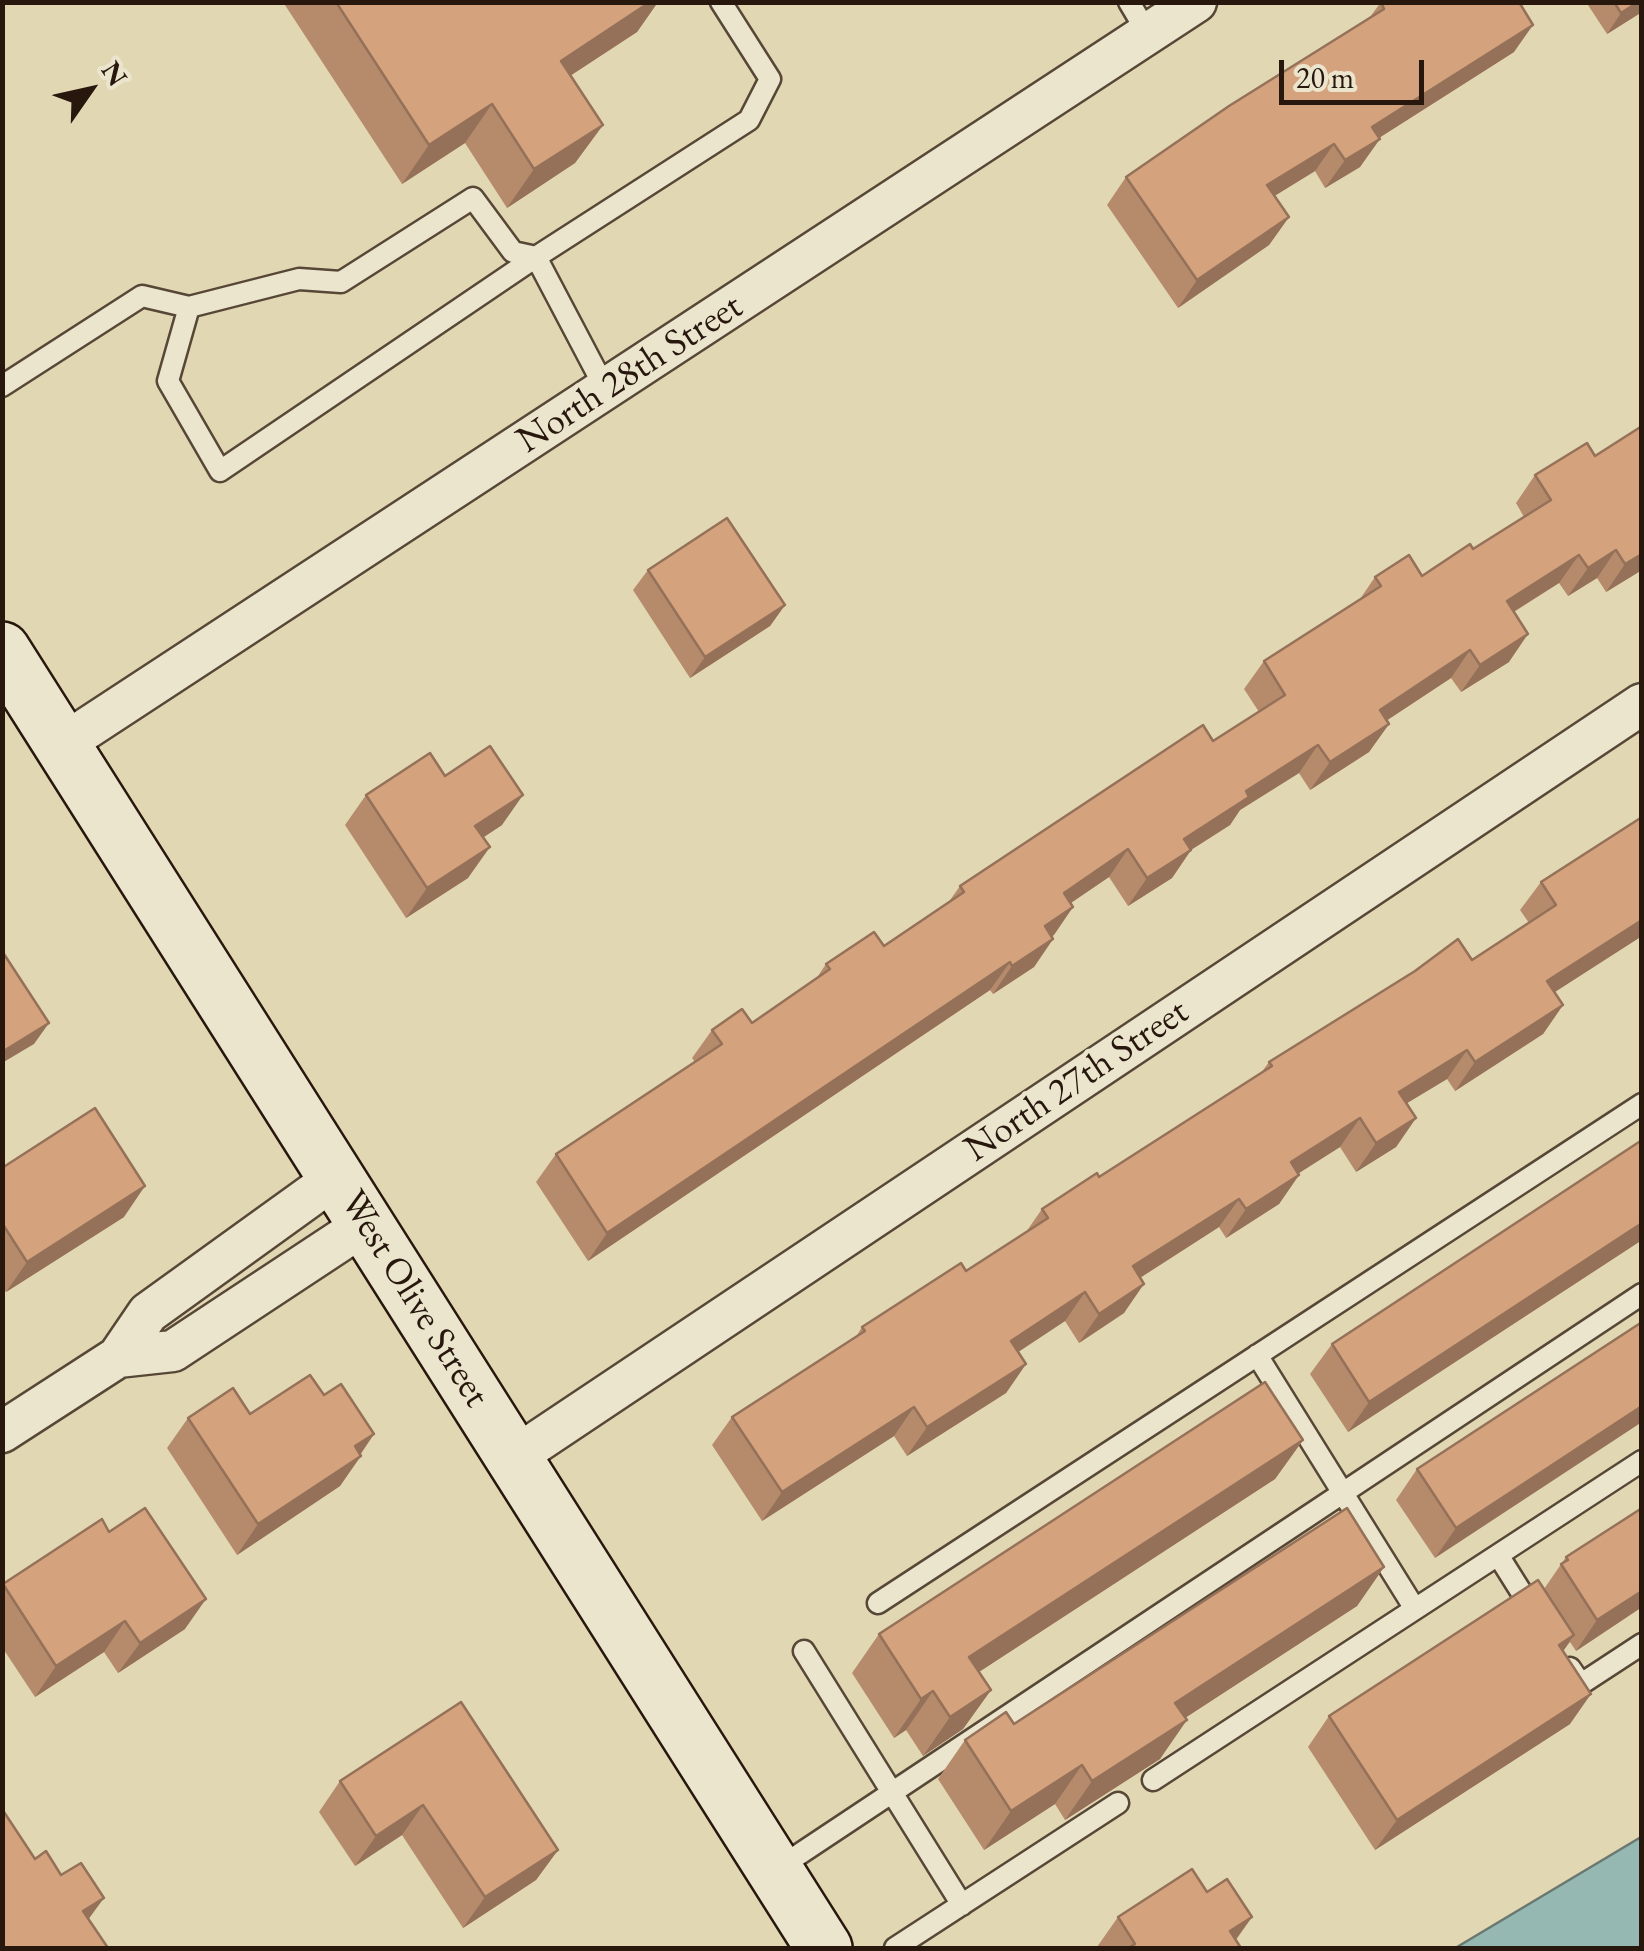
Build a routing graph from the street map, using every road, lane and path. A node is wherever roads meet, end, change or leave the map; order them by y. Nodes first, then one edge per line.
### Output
1 (720, 2) edge
2 (1196, 2) edge
3 (1138, 18) edge
4 (536, 257) junction
5 (189, 306) junction
6 (2, 386) edge
7 (606, 390) junction
8 (2, 650) edge
9 (1642, 704) edge
10 (63, 744) junction
11 (1642, 1104) edge
12 (338, 1176) junction
13 (366, 1223) junction
14 (1642, 1294) edge
15 (1257, 1355) junction
16 (118, 1357) junction
17 (2, 1432) edge
18 (513, 1458) junction
19 (1642, 1461) edge
20 (1343, 1493) junction
21 (1498, 1555) junction
22 (878, 1603) dead end
23 (1415, 1608) junction
24 (1642, 1644) edge
25 (804, 1651) dead end
26 (1152, 1780) edge
27 (892, 1792) junction
28 (1118, 1803) edge
29 (774, 1870) junction
30 (962, 1905) junction
31 (824, 1948) edge
32 (895, 1948) edge

1 - 4 lane
2 - 3 street, North 28th Street
3 - 7 street, North 28th Street
4 - 5 lane
4 - 5 lane
4 - 7 lane
5 - 6 lane
7 - 10 street, North 28th Street
8 - 10 main road, West Olive Street
9 - 18 street, North 27th Street
10 - 12 main road, West Olive Street
11 - 15 lane
12 - 13 main road, West Olive Street
12 - 16 street
13 - 16 street
13 - 18 main road, West Olive Street
14 - 20 lane
15 - 20 lane
15 - 22 lane
16 - 17 street
18 - 29 main road, West Olive Street
19 - 21 lane
20 - 23 lane
20 - 27 lane
21 - 23 lane
21 - 24 lane
23 - 26 lane
25 - 27 lane
27 - 29 lane
27 - 30 lane
28 - 30 lane
29 - 31 main road, West Olive Street
30 - 32 lane

